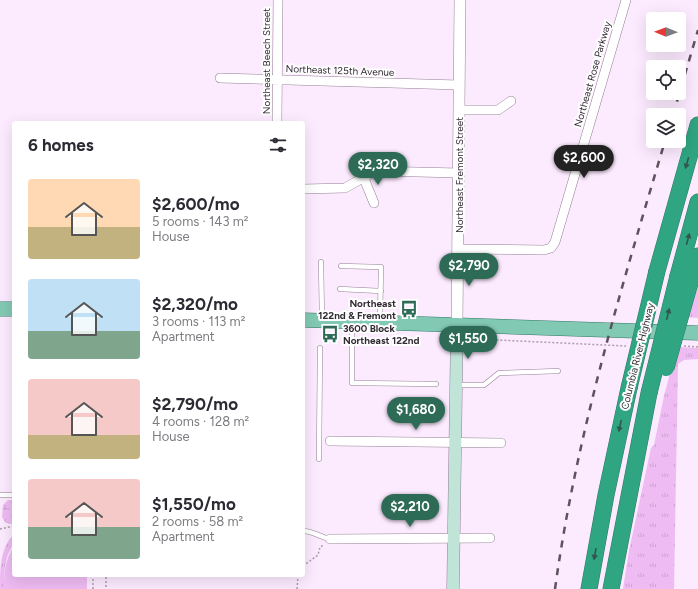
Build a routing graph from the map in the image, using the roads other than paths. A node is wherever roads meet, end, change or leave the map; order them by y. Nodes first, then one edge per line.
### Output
1 (278, 0) edge
2 (460, 0) edge
3 (626, 0) edge
4 (220, 78) dead end
5 (277, 78) junction
6 (459, 85) junction
7 (511, 101) dead end
8 (459, 110) junction
9 (277, 121) edge
10 (698, 125) edge
11 (459, 173) junction
12 (363, 176) junction
13 (305, 188) edge
14 (698, 202) edge
15 (374, 203) dead end
16 (458, 249) junction
17 (698, 256) edge
18 (321, 262) dead end
19 (341, 266) dead end
20 (684, 277) junction
21 (340, 290) dead end
22 (380, 291) junction
23 (0, 309) edge
24 (12, 309) edge
25 (305, 320) edge
26 (322, 321) junction
27 (352, 322) junction
28 (380, 322) junction
29 (457, 326) junction
30 (698, 333) edge
31 (320, 348) dead end
32 (558, 371) dead end
33 (436, 384) dead end
34 (456, 385) junction
35 (320, 441) junction
36 (330, 441) joint
37 (455, 442) junction
38 (501, 443) dead end
39 (319, 459) dead end
40 (0, 495) edge
41 (12, 495) edge
42 (305, 531) edge
43 (454, 538) junction
44 (490, 538) dead end
45 (330, 539) joint
46 (453, 589) edge
47 (589, 589) edge
48 (611, 589) edge

1 - 5 street, Northeast Beech Street
2 - 6 street, Northeast Fremont Street
3 - 16 street, Northeast Rose Parkway
4 - 5 street, Northeast 125th Avenue
5 - 6 street, Northeast 125th Avenue
5 - 9 street, Northeast Beech Street
6 - 8 street, Northeast Fremont Street
7 - 8 street
8 - 11 street, Northeast Fremont Street
10 -> 47 highway, Columbia River Highway, bridge
11 - 12 street
11 - 16 street, Northeast Fremont Street
12 - 13 street
12 - 15 street
20 -> 14 highway
16 - 29 street, Northeast Fremont Street
17 - 20 highway
18 - 26 lane
19 - 22 lane
48 -> 20 highway, bridge
21 - 22 lane
22 - 28 lane
23 - 24 main road
25 - 26 main road
26 - 27 main road
27 - 28 main road
27 - 33 lane
28 - 29 main road
29 - 30 main road
29 - 34 main road, Northeast Fremont Street
31 - 35 lane
32 - 34 lane
34 - 37 main road, Northeast Fremont Street
35 - 36 lane
35 - 39 lane
36 - 37 street
37 - 38 street
37 - 43 main road, Northeast Fremont Street
40 - 41 lane
42 - 45 lane
43 - 44 street
43 - 45 street
43 - 46 main road, Northeast Fremont Street

